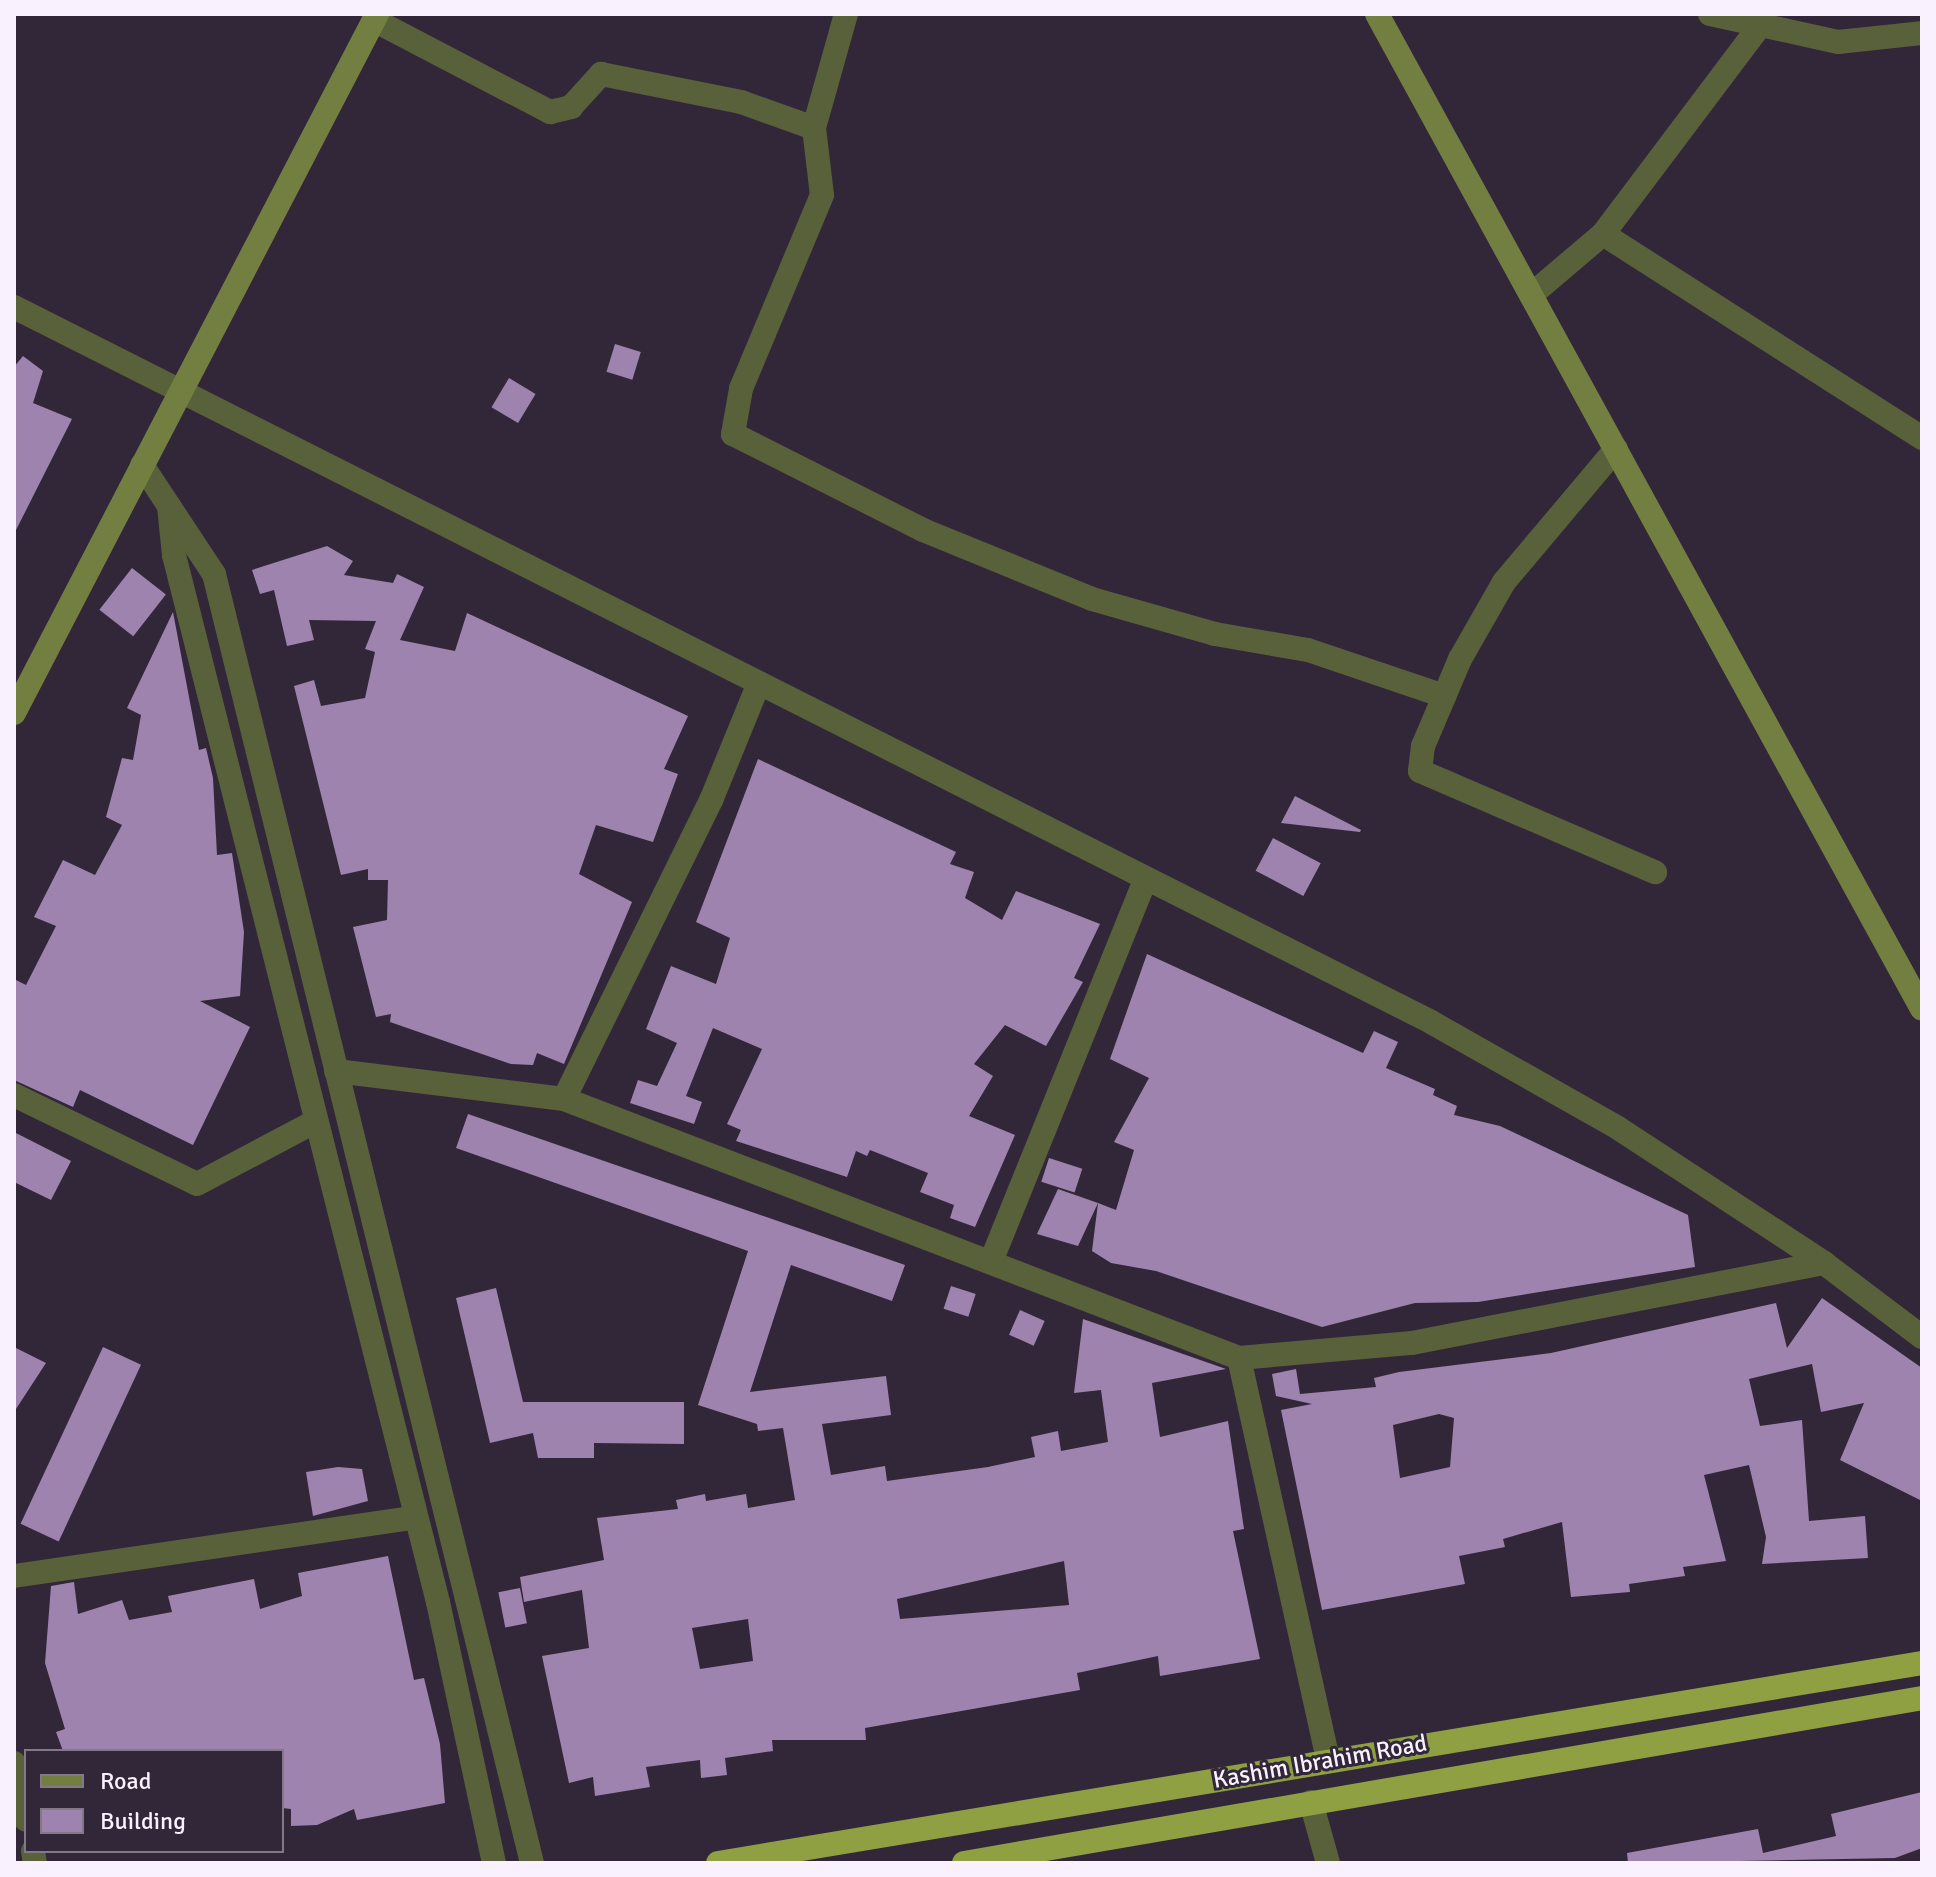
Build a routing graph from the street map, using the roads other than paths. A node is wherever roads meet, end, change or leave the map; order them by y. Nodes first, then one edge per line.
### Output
1 (846, 14) edge
2 (1377, 14) edge
3 (1710, 14) edge
4 (375, 17) edge
5 (1757, 30) junction
6 (1922, 33) edge
7 (814, 128) junction
8 (1603, 234) junction
9 (1531, 295) junction
10 (14, 307) edge
11 (182, 391) junction
12 (1922, 438) edge
13 (1616, 449) junction
14 (142, 465) junction
15 (169, 500) junction
16 (759, 683) junction
17 (21, 685) edge
18 (1444, 696) junction
19 (14, 713) edge
20 (1655, 872) dead end
21 (1145, 880) junction
22 (1922, 1009) edge
23 (336, 1071) junction
24 (14, 1095) edge
25 (564, 1099) junction
26 (316, 1121) junction
27 (992, 1259) junction
28 (1824, 1263) junction
29 (1922, 1337) edge
30 (1239, 1358) junction
31 (416, 1517) junction
32 (14, 1576) edge
33 (1922, 1663) edge
34 (1922, 1698) edge
35 (1328, 1760) junction
36 (14, 1763) edge
37 (1311, 1802) junction
38 (24, 1810) edge
39 (494, 1863) edge
40 (532, 1863) edge
41 (718, 1863) edge
42 (964, 1863) edge
43 (1328, 1863) edge

1 - 7 street
2 - 9 main road
3 - 5 street
4 - 7 street
4 - 11 main road
5 - 6 street
5 - 8 street
7 - 18 street
8 - 9 street
8 - 12 street
9 - 13 main road
10 - 11 street
11 - 14 main road
11 - 16 street
13 - 18 street
13 - 22 main road
14 - 15 street
14 - 17 main road
15 - 23 street
15 - 26 street
16 - 21 street
16 - 25 street
17 - 19 main road
18 - 20 street
21 - 27 street
21 - 28 street
23 - 25 street
23 - 40 street
24 - 26 street
25 - 27 street
26 - 31 street
27 - 30 street
28 - 29 street
28 - 30 street
30 - 35 street
31 - 32 street
31 - 39 street
33 - 35 highway, Kashim Ibrahim Road
34 - 37 highway, Kashim Ibrahim Road
35 - 41 highway, Kashim Ibrahim Road
36 - 38 street
37 - 42 highway, Kashim Ibrahim Road
37 - 43 street

